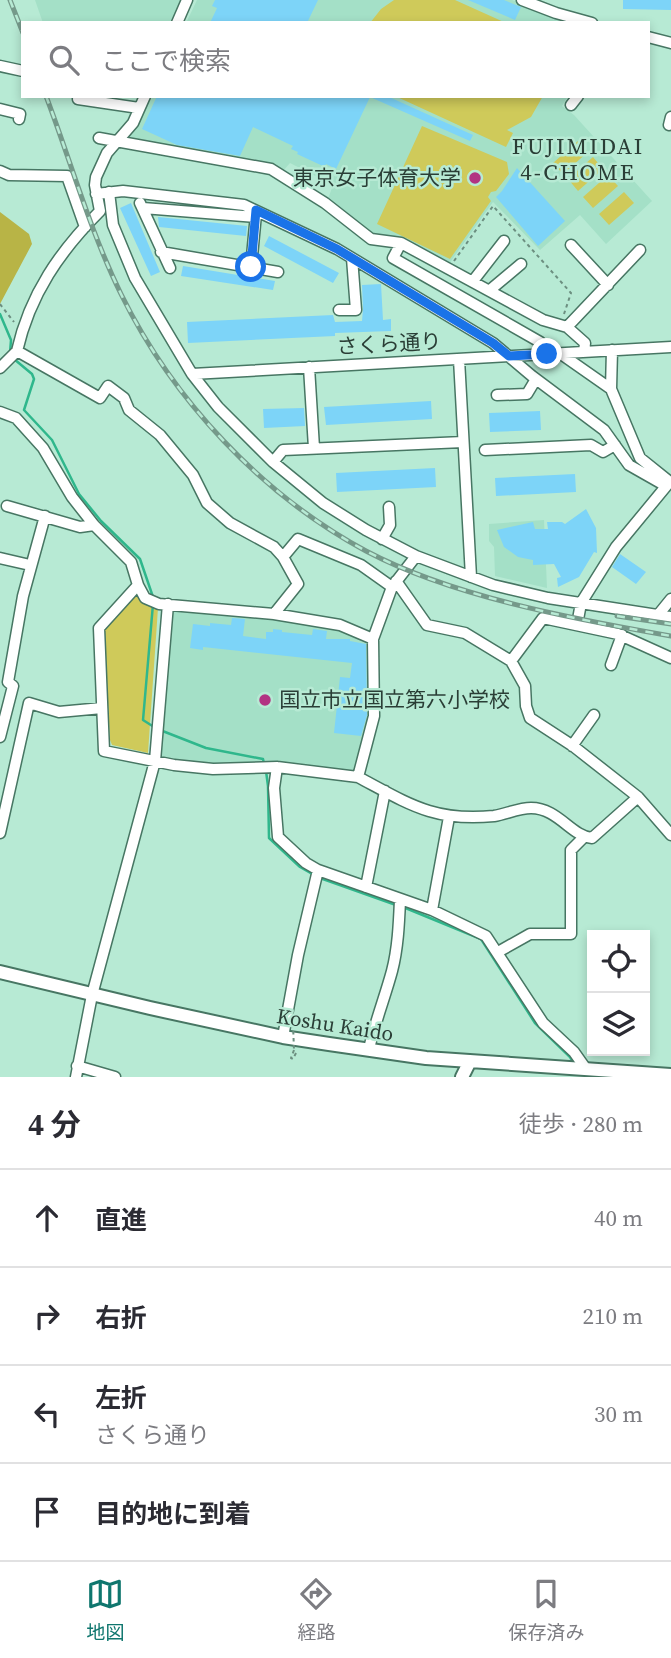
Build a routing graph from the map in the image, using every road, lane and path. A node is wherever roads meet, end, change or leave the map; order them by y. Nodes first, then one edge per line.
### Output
1 (187, 0) edge
2 (522, 0) edge
3 (178, 21) edge
4 (585, 21) edge
5 (650, 38) edge
6 (671, 43) edge
7 (0, 66) edge
8 (21, 71) edge
9 (144, 98) edge
10 (78, 99) dead end
11 (139, 108) junction
12 (0, 109) edge
13 (19, 119) dead end
14 (99, 138) dead end
15 (115, 142) junction
16 (0, 171) edge
17 (108, 192) junction
18 (136, 193) junction
19 (96, 194) junction
20 (143, 208) junction
21 (256, 213) junction
22 (85, 227) junction
23 (504, 241) dead end
24 (401, 243) junction
25 (571, 245) dead end
26 (640, 250) dead end
27 (161, 252) junction
28 (352, 258) junction
29 (521, 264) dead end
30 (251, 267) junction
31 (170, 268) dead end
32 (449, 268) junction
33 (278, 272) dead end
34 (474, 281) junction
35 (608, 285) junction
36 (491, 290) junction
37 (0, 304) edge
38 (339, 310) dead end
39 (563, 326) junction
40 (21, 331) junction
41 (671, 347) edge
42 (612, 350) junction
43 (16, 351) junction
44 (584, 352) junction
45 (561, 353) junction
46 (547, 354) junction
47 (509, 356) junction
48 (459, 359) junction
49 (2, 364) edge
50 (309, 367) junction
51 (192, 374) junction
52 (536, 379) junction
53 (611, 389) junction
54 (498, 394) dead end
55 (0, 412) edge
56 (463, 442) junction
57 (615, 445) junction
58 (314, 448) junction
59 (485, 450) dead end
60 (273, 462) junction
61 (669, 483) edge
62 (7, 506) dead end
63 (389, 507) dead end
64 (45, 516) junction
65 (94, 525) junction
66 (382, 539) junction
67 (416, 556) junction
68 (283, 557) junction
69 (0, 558) edge
70 (30, 565) junction
71 (471, 577) junction
72 (394, 584) junction
73 (138, 585) junction
74 (671, 599) edge
75 (581, 603) junction
76 (164, 604) junction
77 (274, 614) junction
78 (658, 615) junction
79 (671, 617) edge
80 (577, 625) junction
81 (622, 635) junction
82 (373, 639) junction
83 (671, 658) edge
84 (511, 661) junction
85 (611, 665) dead end
86 (4, 681) edge
87 (102, 708) junction
88 (594, 715) dead end
89 (0, 737) edge
90 (572, 746) junction
91 (155, 761) junction
92 (269, 767) junction
93 (358, 778) junction
94 (385, 791) junction
95 (638, 797) junction
96 (3, 809) edge
97 (449, 817) junction
98 (0, 833) edge
99 (671, 835) edge
100 (584, 837) junction
101 (317, 874) junction
102 (366, 887) junction
103 (400, 904) junction
104 (432, 910) junction
105 (498, 952) junction
106 (0, 972) edge
107 (92, 995) junction
108 (293, 1024) dead end
109 (282, 1037) junction
110 (369, 1049) junction
111 (295, 1052) dead end
112 (470, 1060) junction
113 (578, 1070) edge
114 (76, 1072) edge
115 (633, 1075) edge
116 (671, 1075) edge
117 (115, 1077) edge
118 (462, 1077) edge
119 (471, 1077) edge

1 - 3 street
2 - 4 street
5 - 6 street
7 - 8 street
9 - 11 street
10 - 11 street
11 - 15 street
12 - 13 street
14 - 15 street
15 - 19 street
15 - 24 street
16 - 22 street
17 - 18 street
17 - 19 street
17 - 51 street
18 - 20 street
18 - 21 street
19 - 22 street
20 - 21 street
20 - 27 street
21 - 28 street
21 - 30 street
22 - 40 street
23 - 34 street
24 - 32 street
24 - 46 street
25 - 35 street
26 - 35 street
27 - 30 street
27 - 31 street
28 - 38 street
28 - 47 street
29 - 36 street
30 - 33 street
32 - 34 street
32 - 39 path
34 - 36 street
35 - 39 street
36 - 39 street
37 - 40 path
39 - 44 street
40 - 43 street
41 - 42 street, さくら通り
42 - 44 street, さくら通り
42 - 53 street
43 - 49 street
43 - 68 street
44 - 45 street, さくら通り
45 - 46 street, さくら通り
45 - 53 street
46 - 47 street, さくら通り
47 - 48 street, さくら通り
47 - 52 street
48 - 50 street, さくら通り
48 - 56 street
50 - 51 street, さくら通り
50 - 58 street
51 - 60 street
52 - 54 street
52 - 57 street
53 - 61 street
55 - 65 street
56 - 58 street
56 - 71 street
57 - 59 street
57 - 61 street
58 - 60 street
60 - 66 street
61 - 75 street
62 - 64 street
63 - 66 street
64 - 65 street
64 - 70 street
65 - 73 street
66 - 67 street
67 - 71 street
67 - 72 street
68 - 72 street
68 - 77 street
69 - 70 street
70 - 86 street
71 - 75 street
72 - 82 street
72 - 84 street
73 - 76 street
73 - 87 street
74 - 78 street
75 - 78 street
75 - 80 street
76 - 77 street
76 - 91 street
77 - 82 street
78 - 79 street
80 - 81 street
80 - 84 street
81 - 83 street
81 - 85 street
82 - 93 street
84 - 90 street
86 - 89 street
87 - 91 street
87 - 96 street
88 - 90 street
90 - 95 street
91 - 92 street
91 - 107 street
92 - 93 street
92 - 101 street
93 - 94 street
94 - 97 street
94 - 102 street
95 - 99 street
95 - 100 street
96 - 98 street
97 - 100 street
97 - 104 street
100 - 105 street
101 - 102 street
101 - 109 street
102 - 103 street
103 - 104 street
103 - 110 street
104 - 105 street
105 - 113 street
106 - 107 main road, Koshu Kaido
107 - 109 main road, Koshu Kaido
107 - 114 street
108 - 111 path, bridge
109 - 110 main road, Koshu Kaido
110 - 112 main road, Koshu Kaido
112 - 113 main road, Koshu Kaido
112 - 118 main road
112 - 119 main road
113 - 115 main road, Koshu Kaido
114 - 117 street
115 - 116 main road, Koshu Kaido

